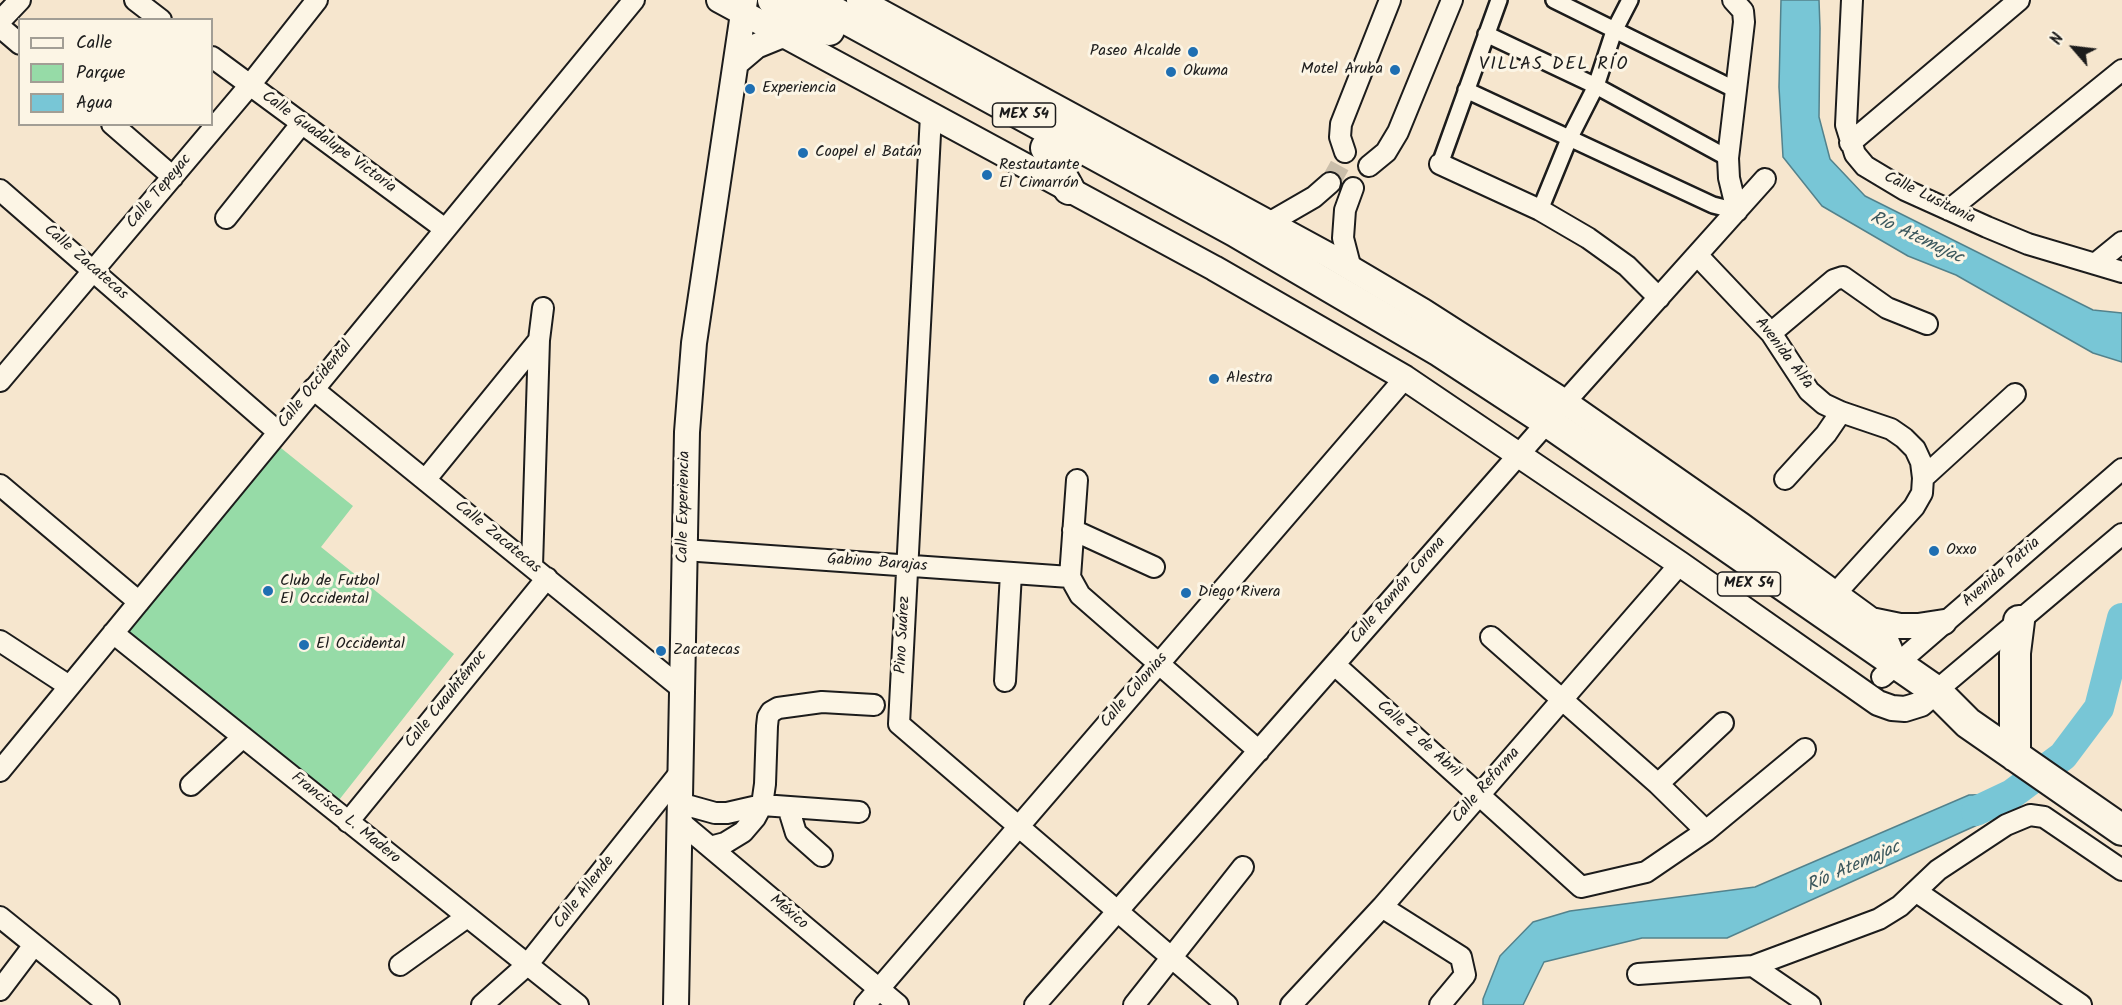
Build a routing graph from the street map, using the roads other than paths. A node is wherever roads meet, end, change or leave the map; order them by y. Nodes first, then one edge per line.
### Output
1 (20, 0) edge
2 (135, 0) edge
3 (317, 0) edge
4 (634, 0) edge
5 (718, 0) edge
6 (773, 0) edge
7 (812, 0) edge
8 (859, 0) edge
9 (1390, 0) edge
10 (1452, 0) edge
11 (1498, 0) edge
12 (1554, 0) edge
13 (1630, 0) edge
14 (1732, 0) edge
15 (1852, 0) edge
16 (2019, 0) edge
17 (744, 6) edge
18 (158, 18) edge
19 (0, 21) edge
20 (0, 27) edge
21 (1614, 31) junction
22 (1486, 34) junction
23 (783, 35) junction
24 (18, 42) edge
25 (213, 58) edge
26 (736, 63) junction
27 (2122, 70) edge
28 (250, 85) junction
29 (1596, 86) junction
30 (1466, 90) junction
31 (1736, 90) junction
32 (931, 115) junction
33 (302, 123) junction
34 (114, 126) edge
35 (1569, 139) junction
36 (1850, 143) junction
37 (1046, 148) junction
38 (1345, 152) tunnel mouth
39 (1728, 159) junction
40 (1440, 164) joint
41 (1369, 166) dead end
42 (172, 177) junction
43 (1765, 180) dead end
44 (1330, 183) tunnel mouth
45 (1353, 188) tunnel mouth
46 (1069, 189) junction
47 (0, 190) edge
48 (1540, 210) junction
49 (1949, 210) junction
50 (1737, 211) junction
51 (226, 218) dead end
52 (1269, 223) junction
53 (445, 229) junction
54 (2122, 242) edge
55 (1698, 256) junction
56 (2095, 264) junction
57 (1352, 269) junction
58 (93, 271) junction
59 (2122, 272) edge
60 (1659, 298) junction
61 (543, 308) dead end
62 (1423, 311) junction
63 (1927, 324) dead end
64 (1771, 333) junction
65 (539, 340) junction
66 (1438, 350) junction
67 (1405, 378) junction
68 (0, 381) edge
69 (313, 389) junction
70 (2015, 394) dead end
71 (1841, 412) junction
72 (1542, 429) junction
73 (278, 432) junction
74 (2122, 469) edge
75 (1923, 478) junction
76 (426, 479) junction
77 (1785, 479) dead end
78 (1077, 480) dead end
79 (0, 485) edge
80 (1073, 530) junction
81 (2122, 534) edge
82 (684, 550) junction
83 (1680, 564) junction
84 (907, 566) junction
85 (1154, 567) dead end
86 (539, 572) junction
87 (1011, 573) junction
88 (1070, 578) junction
89 (1835, 594) junction
90 (139, 602) junction
91 (1871, 620) junction
92 (2019, 621) junction
93 (1944, 622) junction
94 (113, 633) junction
95 (1491, 637) dead end
96 (0, 641) edge
97 (1159, 663) junction
98 (1335, 665) junction
99 (1889, 670) junction
100 (1005, 681) dead end
101 (69, 686) junction
102 (681, 688) junction
103 (1928, 697) junction
104 (1562, 700) junction
105 (874, 705) dead end
106 (1724, 723) dead end
107 (243, 737) junction
108 (1805, 748) dead end
109 (1259, 751) junction
110 (2017, 758) junction
111 (0, 771) edge
112 (679, 774) junction
113 (1658, 784) junction
114 (191, 785) dead end
115 (1479, 795) junction
116 (762, 805) junction
117 (788, 807) junction
118 (679, 812) junction
119 (859, 812) dead end
120 (348, 822) junction
121 (1018, 826) junction
122 (2122, 830) edge
123 (1706, 831) junction
124 (710, 847) junction
125 (822, 856) dead end
126 (1243, 867) dead end
127 (2122, 870) edge
128 (1917, 892) junction
129 (1382, 907) junction
130 (1118, 912) junction
131 (0, 917) edge
132 (467, 917) junction
133 (34, 945) junction
134 (1171, 957) junction
135 (400, 965) dead end
136 (527, 965) junction
137 (1754, 966) junction
138 (1638, 974) dead end
139 (879, 989) junction
140 (0, 990) edge
141 (109, 1005) edge
142 (482, 1005) edge
143 (578, 1005) edge
144 (676, 1005) edge
145 (865, 1005) edge
146 (898, 1005) edge
147 (1035, 1005) edge
148 (1134, 1005) edge
149 (1227, 1005) edge
150 (1291, 1005) edge
151 (1440, 1005) edge
152 (1810, 1005) edge
153 (2081, 1005) edge

1 - 19 street
2 - 18 street
3 - 28 street, Calle Tepeyac
4 - 53 street, Calle Occidental
5 - 17 street
6 - 37 main road, MEX 54
7 - 66 main road, MEX 54
8 - 52 street
9 - 38 street
10 - 41 street
11 - 22 street
12 - 21 street
13 - 21 street
14 - 31 street
15 - 36 street, Calle Lusitania
16 - 36 street
17 - 23 street
17 - 26 street, Calle Experiencia
20 - 24 street
21 - 29 street
21 - 31 street
22 - 29 street
22 - 30 street
23 - 26 street
23 - 32 street
25 - 28 street, Calle Guadalupe Victoria
26 - 82 street, Calle Experiencia
27 - 49 street
28 - 33 street, Calle Guadalupe Victoria
28 - 42 street, Calle Tepeyac
29 - 35 street
29 - 39 street
30 - 35 street
30 - 40 street
31 - 39 street
32 - 46 street
32 - 84 street, Pino Suárez
33 - 51 street
33 - 53 street, Calle Guadalupe Victoria
34 - 42 street
35 - 48 street
35 - 50 street
36 - 49 street, Calle Lusitania
37 - 46 main road
37 - 72 main road, MEX 54
39 - 50 street
40 - 48 street
42 - 58 street, Calle Tepeyac
43 - 50 street, Calle Ramón Corona
44 - 52 street
45 - 57 street
46 - 67 street
47 - 58 street, Calle Zacatecas
48 - 60 street
49 - 56 street, Calle Lusitania
50 - 55 street, Calle Ramón Corona
52 - 57 street
53 - 69 street, Calle Occidental
54 - 56 street
55 - 60 street, Calle Ramón Corona
55 - 64 street, Avenida Alfa
56 - 59 street, Calle Lusitania
57 - 62 street
58 - 68 street, Calle Tepeyac
58 - 73 street, Calle Zacatecas
60 - 72 street, Calle Ramón Corona
61 - 65 street
62 - 66 main road
62 - 72 street
63 - 64 street
64 - 71 street, Avenida Alfa
65 - 76 street
65 - 86 street
66 - 72 main road, MEX 54
67 - 72 street
67 - 97 street, Calle Colonias
69 - 73 street, Calle Occidental
69 - 76 street, Calle Zacatecas
70 - 75 street
71 - 75 street, Avenida Alfa
71 - 77 street
72 - 83 street
72 - 89 street
72 - 98 street, Calle Ramón Corona
72 - 99 main road, MEX 54
73 - 90 street, Calle Occidental
74 - 93 street, Avenida Patria
75 - 89 street
76 - 86 street, Calle Zacatecas
78 - 80 street
79 - 90 street
80 - 85 street
80 - 88 street
81 - 92 street
82 - 84 street, Gabino Barajas
82 - 102 street, Calle Experiencia
83 - 103 street
83 - 104 street, Calle Reforma
84 - 87 street, Gabino Barajas
84 - 121 street, Pino Suárez
86 - 102 street, Calle Zacatecas
86 - 120 street, Calle Cuauhtémoc
87 - 88 street, Gabino Barajas
87 - 100 street
88 - 97 street
89 - 91 street
90 - 94 street, Calle Occidental
91 - 93 street
91 - 99 street
92 - 103 street
92 - 110 main road
93 - 99 street, Avenida Patria
94 - 101 street, Calle Occidental
94 - 107 street, Francisco L. Madero
95 - 104 street
96 - 101 street
97 - 109 street
97 - 121 street, Calle Colonias
98 - 109 street, Calle Ramón Corona
98 - 115 street, Calle 2 de Abril
99 - 103 main road, MEX 54
101 - 111 street, Calle Occidental
102 - 112 street, Calle Experiencia
103 - 110 main road, MEX 54
104 - 113 street
104 - 115 street, Calle Reforma
105 - 116 street
106 - 113 street
107 - 114 street
107 - 120 street, Francisco L. Madero
108 - 123 street
109 - 130 street, Calle Ramón Corona
110 - 122 main road, MEX 54
112 - 118 street, Calle Experiencia
112 - 136 street, Calle Allende
113 - 123 street
115 - 123 street, Calle 2 de Abril
115 - 129 street, Calle Reforma
116 - 117 street
116 - 118 street
116 - 124 street
117 - 119 street
117 - 125 street
118 - 124 street, México
118 - 144 street, Calle Experiencia
120 - 132 street, Francisco L. Madero
121 - 130 street, Pino Suárez
121 - 139 street, Calle Colonias
124 - 139 street, México
126 - 134 street
127 - 128 street
128 - 137 street
128 - 153 street
129 - 150 street, Calle Reforma
129 - 151 street
130 - 134 street, Pino Suárez
130 - 147 street, Calle Ramón Corona
131 - 133 street
132 - 135 street
132 - 136 street, Francisco L. Madero
133 - 140 street
133 - 141 street
134 - 148 street
134 - 149 street, Pino Suárez
136 - 142 street, Calle Allende
136 - 143 street, Francisco L. Madero
137 - 138 street
137 - 152 street
139 - 145 street, Calle Colonias
139 - 146 street, México

